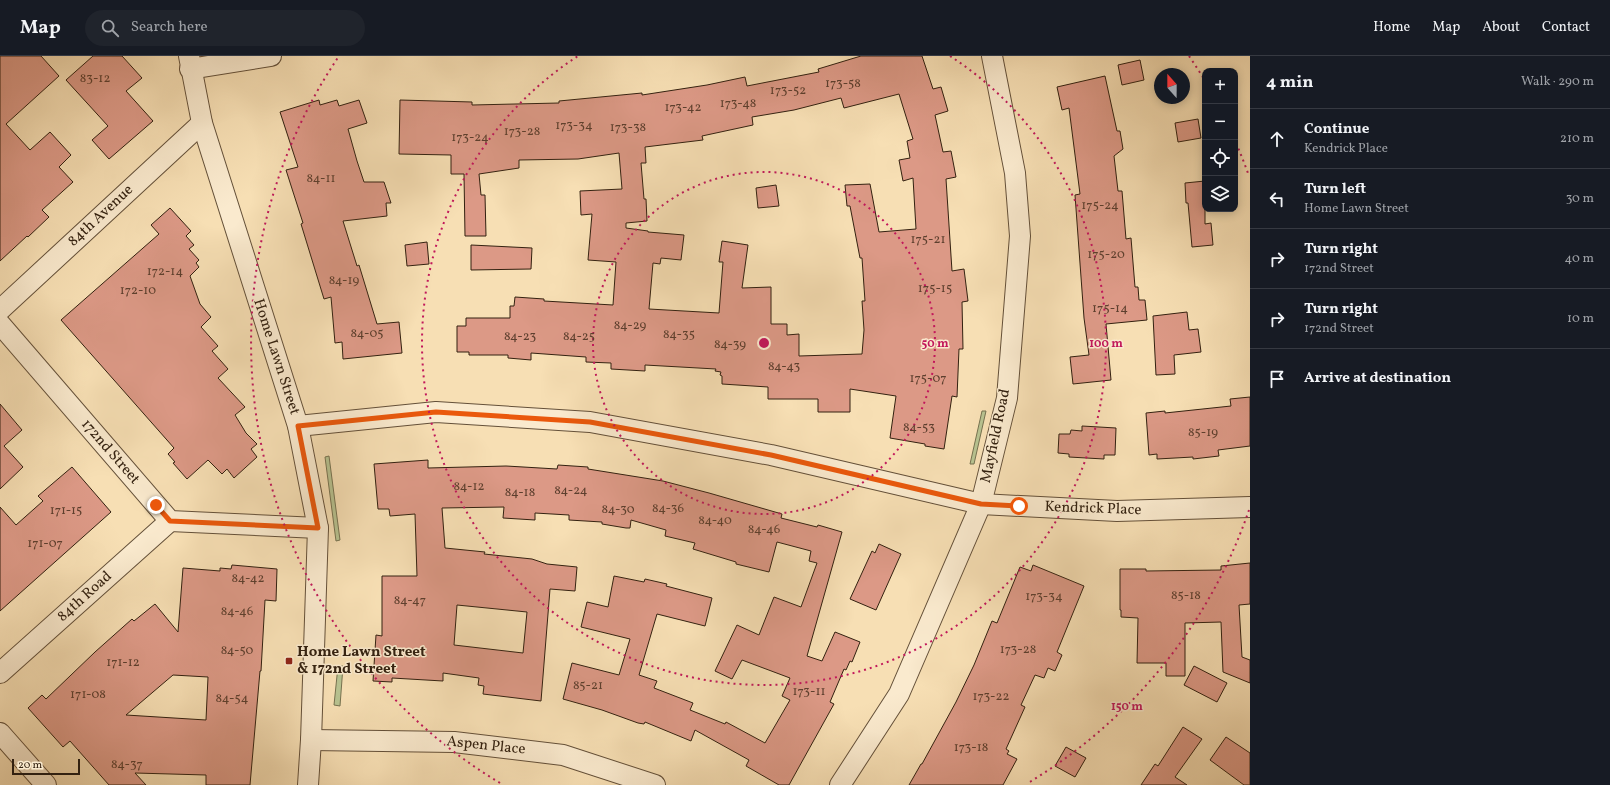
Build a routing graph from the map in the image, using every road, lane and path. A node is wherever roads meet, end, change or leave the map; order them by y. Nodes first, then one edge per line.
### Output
1 (271, 56) edge
2 (992, 56) edge
3 (190, 63) edge
4 (202, 123) junction
5 (0, 310) edge
6 (0, 324) edge
7 (298, 426) junction
8 (981, 504) junction
9 (1250, 507) edge
10 (170, 521) junction
11 (318, 528) junction
12 (0, 673) edge
13 (0, 733) edge
14 (311, 740) junction
15 (46, 785) edge
16 (308, 785) edge
17 (655, 785) edge
18 (840, 785) edge

1 - 3 street
2 - 8 street, Mayfield Road
3 - 4 street, Home Lawn Street
4 - 5 street, 84th Avenue
4 - 7 street, Home Lawn Street
6 - 10 street, 172nd Street
7 - 8 street, Kendrick Place
7 - 11 street, Home Lawn Street
8 - 9 street, Kendrick Place
8 - 18 street, Mayfield Road
10 - 11 street
10 - 12 street, 84th Road
11 - 14 street, Home Lawn Street
13 - 15 street
14 - 16 street, Home Lawn Street
14 - 17 street, Aspen Place

